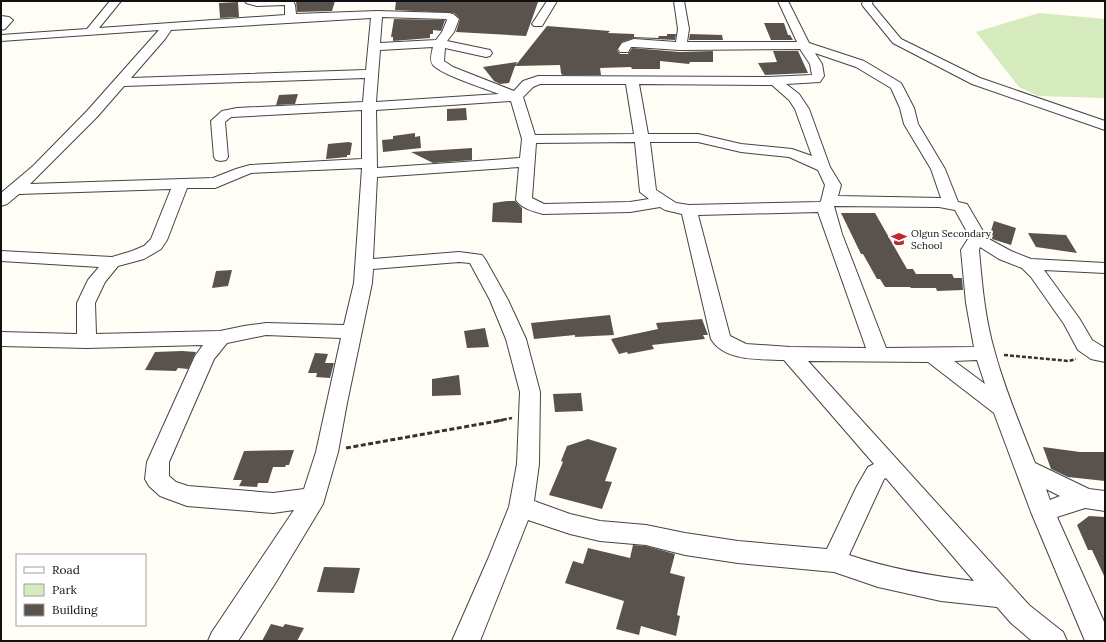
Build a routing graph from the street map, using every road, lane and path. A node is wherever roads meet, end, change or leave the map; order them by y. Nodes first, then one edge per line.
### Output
1 (116, 1) edge
2 (250, 1) edge
3 (364, 1) edge
4 (552, 1) edge
5 (679, 1) edge
6 (783, 1) edge
7 (868, 1) edge
8 (363, 14) junction
9 (377, 14) junction
10 (291, 18) junction
11 (1, 19) edge
12 (538, 24) dead end
13 (1, 27) edge
14 (167, 27) junction
15 (89, 33) junction
16 (1, 38) edge
17 (440, 44) junction
18 (804, 45) junction
19 (680, 46) junction
20 (374, 47) junction
21 (624, 49) dead end
22 (486, 53) dead end
23 (371, 74) junction
24 (811, 80) junction
25 (632, 81) junction
26 (775, 81) junction
27 (121, 82) junction
28 (516, 96) junction
29 (794, 98) junction
30 (369, 106) junction
31 (1105, 126) edge
32 (642, 138) junction
33 (529, 139) junction
34 (221, 157) dead end
35 (528, 162) junction
36 (823, 166) junction
37 (371, 168) junction
38 (181, 184) junction
39 (16, 189) junction
40 (1, 201) edge
41 (662, 202) junction
42 (827, 204) junction
43 (951, 204) junction
44 (688, 210) junction
45 (981, 241) junction
46 (1, 256) edge
47 (112, 262) junction
48 (1028, 264) junction
49 (363, 265) junction
50 (1105, 268) edge
51 (352, 332) junction
52 (220, 338) junction
53 (1, 339) edge
54 (87, 340) junction
55 (188, 340) junction
56 (985, 353) junction
57 (790, 354) junction
58 (1101, 354) edge
59 (877, 355) junction
60 (932, 355) junction
61 (205, 356) junction
62 (1003, 409) junction
63 (529, 416) junction
64 (327, 452) junction
65 (889, 467) junction
66 (1025, 468) junction
67 (313, 498) junction
68 (1095, 500) edge
69 (521, 507) junction
70 (1043, 512) junction
71 (834, 561) junction
72 (1005, 596) junction
73 (222, 641) edge
74 (466, 641) edge
75 (1053, 641) edge
76 (1099, 641) edge

1 - 15 street
2 - 10 street
3 - 8 street
4 - 12 street
5 - 19 street
6 - 18 street
7 - 31 street
8 - 9 street
8 - 10 street
9 - 17 street
9 - 20 street
10 - 14 street
11 - 13 street
14 - 15 street
14 - 27 street
15 - 16 street
17 - 20 street
17 - 22 street
17 - 28 street
18 - 19 street
18 - 24 street
18 - 43 street
19 - 21 street
20 - 23 street
23 - 27 street
23 - 30 street
24 - 26 street
24 - 29 street
25 - 26 street
25 - 28 street
25 - 32 street
26 - 29 street
27 - 39 street
28 - 30 street
28 - 33 street
29 - 36 street
30 - 34 street
30 - 37 street
32 - 33 street
32 - 36 street
32 - 41 street
33 - 35 street
35 - 37 street
35 - 41 street
36 - 42 street
37 - 38 street
37 - 49 street
38 - 39 street
38 - 47 street
39 - 40 street
41 - 44 street
42 - 43 street
42 - 44 street
42 - 59 street
43 - 45 street
44 - 57 street
45 - 48 street
45 - 56 street
46 - 47 street
47 - 54 street
48 - 50 street
48 - 58 street
49 - 51 street
49 - 63 street
51 - 52 street
51 - 64 street
52 - 55 street
52 - 61 street
53 - 54 street
54 - 55 street
55 - 61 street
56 - 58 path
56 - 60 street
56 - 62 street
57 - 59 street
57 - 65 street
59 - 60 street
60 - 62 street
61 - 67 street
62 - 66 street
63 - 64 path
63 - 69 street
64 - 67 street
65 - 71 street
65 - 72 street
66 - 68 street
66 - 70 street
67 - 73 street
68 - 70 street
69 - 71 street
69 - 74 street
70 - 76 street
71 - 72 street
72 - 75 street

